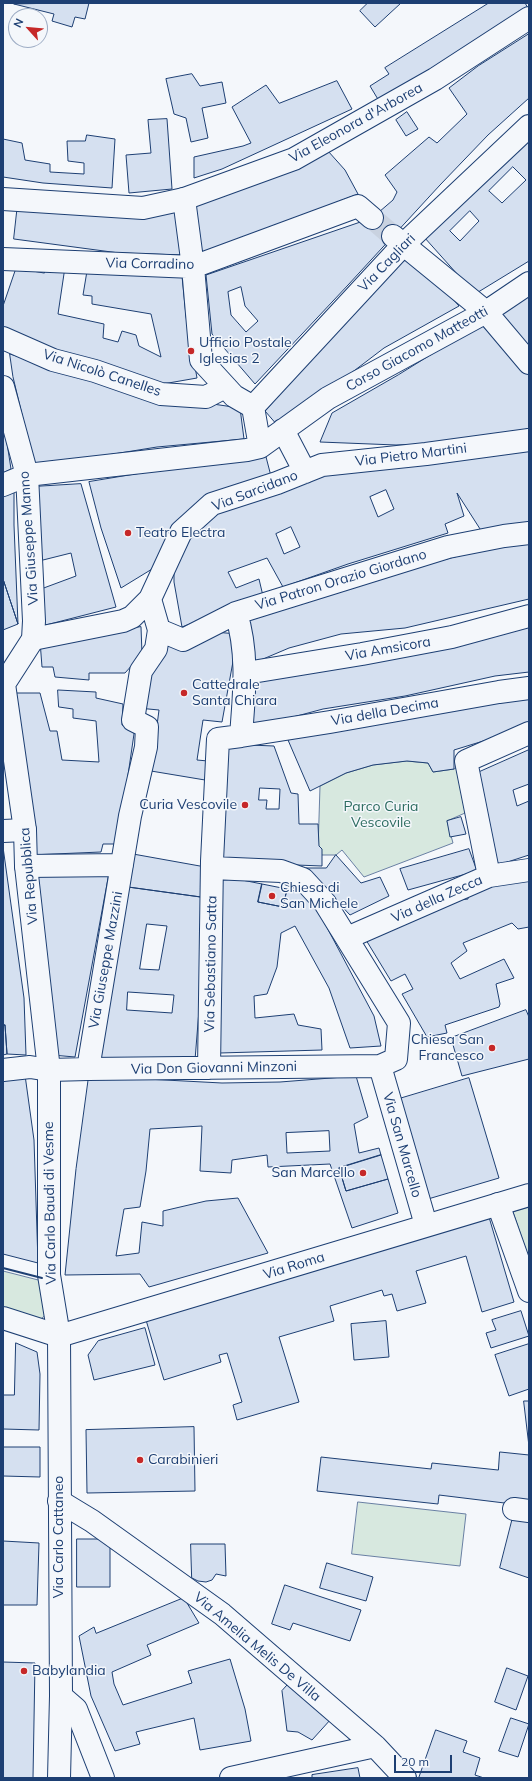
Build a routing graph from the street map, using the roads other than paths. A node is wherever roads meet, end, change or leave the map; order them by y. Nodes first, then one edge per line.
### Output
1 (529, 18) edge
2 (529, 126) edge
3 (3, 199) edge
4 (184, 199) junction
5 (365, 212) dead end
6 (399, 240) junction
7 (3, 259) edge
8 (193, 267) junction
9 (529, 283) edge
10 (486, 312) junction
11 (3, 338) edge
12 (529, 363) edge
13 (226, 387) junction
14 (4, 389) edge
15 (253, 407) junction
16 (284, 430) junction
17 (529, 440) edge
18 (260, 447) junction
19 (314, 468) junction
20 (27, 474) junction
21 (3, 485) edge
22 (529, 533) edge
23 (150, 599) junction
24 (236, 613) junction
25 (529, 616) edge
26 (159, 630) junction
27 (33, 639) junction
28 (246, 673) junction
29 (4, 684) edge
30 (529, 688) edge
31 (529, 733) edge
32 (241, 736) junction
33 (215, 790) joint
34 (25, 830) junction
35 (3, 831) edge
36 (124, 857) junction
37 (212, 865) junction
38 (26, 866) junction
39 (529, 870) edge
40 (489, 876) junction
41 (347, 938) junction
42 (380, 1066) junction
43 (209, 1068) junction
44 (3, 1070) edge
45 (49, 1070) junction
46 (88, 1070) junction
47 (529, 1195) edge
48 (498, 1204) junction
49 (426, 1225) junction
50 (529, 1291) edge
51 (3, 1318) edge
52 (59, 1336) junction
53 (59, 1501) junction
54 (60, 1696) junction
55 (60, 1737) junction
56 (87, 1738) junction
57 (375, 1746) junction
58 (296, 1772) edge
59 (59, 1778) edge
60 (103, 1778) edge
61 (231, 1778) edge
62 (405, 1778) edge

1 - 4 street, Via Eleonora d'Arborea
2 - 6 street, Via Cagliari
3 - 4 street, Via Eleonora d'Arborea
4 - 8 street
5 - 8 street, Via Corradino
6 - 10 street
6 - 15 street, Via Cagliari
7 - 8 street, Via Corradino
8 - 13 street
9 - 10 street, Corso Giacomo Matteotti
10 - 12 street
10 - 16 street, Corso Giacomo Matteotti
11 - 13 street, Via Nicolò Canelles
13 - 15 street
14 - 20 street, Via Giuseppe Manno
15 - 18 street
16 - 18 street, Corso Giacomo Matteotti
16 - 19 street
17 - 19 street, Via Pietro Martini
18 - 20 street
19 - 23 street, Via Sarcidano
20 - 21 street
20 - 27 street, Via Giuseppe Manno
22 - 24 street, Via Patron Orazio Giordano
23 - 26 street
23 - 27 street, Via Sarcidano
24 - 26 street, Via Patron Orazio Giordano
24 - 28 street
25 - 28 street, Via Amsicora
26 - 36 street, Via Giuseppe Mazzini
27 - 29 street
28 - 32 street
29 - 34 street, Via Repubblica
30 - 32 street, Via della Decima
31 - 40 street
32 - 33 street, Via della Decima
33 - 37 street, Via Sebastiano Satta
34 - 35 street
34 - 38 street, Via Repubblica
36 - 38 street
36 - 46 street, Via Giuseppe Mazzini
37 - 41 street
37 - 43 street, Via Sebastiano Satta
38 - 45 street, Via Repubblica
39 - 40 street, Via della Zecca
40 - 41 street, Via della Zecca
41 - 42 street
42 - 43 street, Via Don Giovanni Minzoni
42 - 49 street, Via San Marcello
43 - 46 street, Via Don Giovanni Minzoni
44 - 45 street, Via Don Giovanni Minzoni
45 - 46 street, Via Don Giovanni Minzoni
45 - 52 street, Via Carlo Baudi di Vesme
47 - 48 street, Via Roma
48 - 49 street, Via Roma
48 - 50 street
49 - 52 street, Via Roma
51 - 52 street
52 - 53 street, Via Carlo Cattaneo
53 - 54 street, Via Carlo Cattaneo
53 - 57 street, Via Amelia Melis De Villa
54 - 55 street, Via Carlo Cattaneo
54 - 56 street
55 - 56 street
55 - 59 street, Via Carlo Cattaneo
56 - 60 street
57 - 58 street
57 - 62 street, Via Amelia Melis De Villa
58 - 61 street

